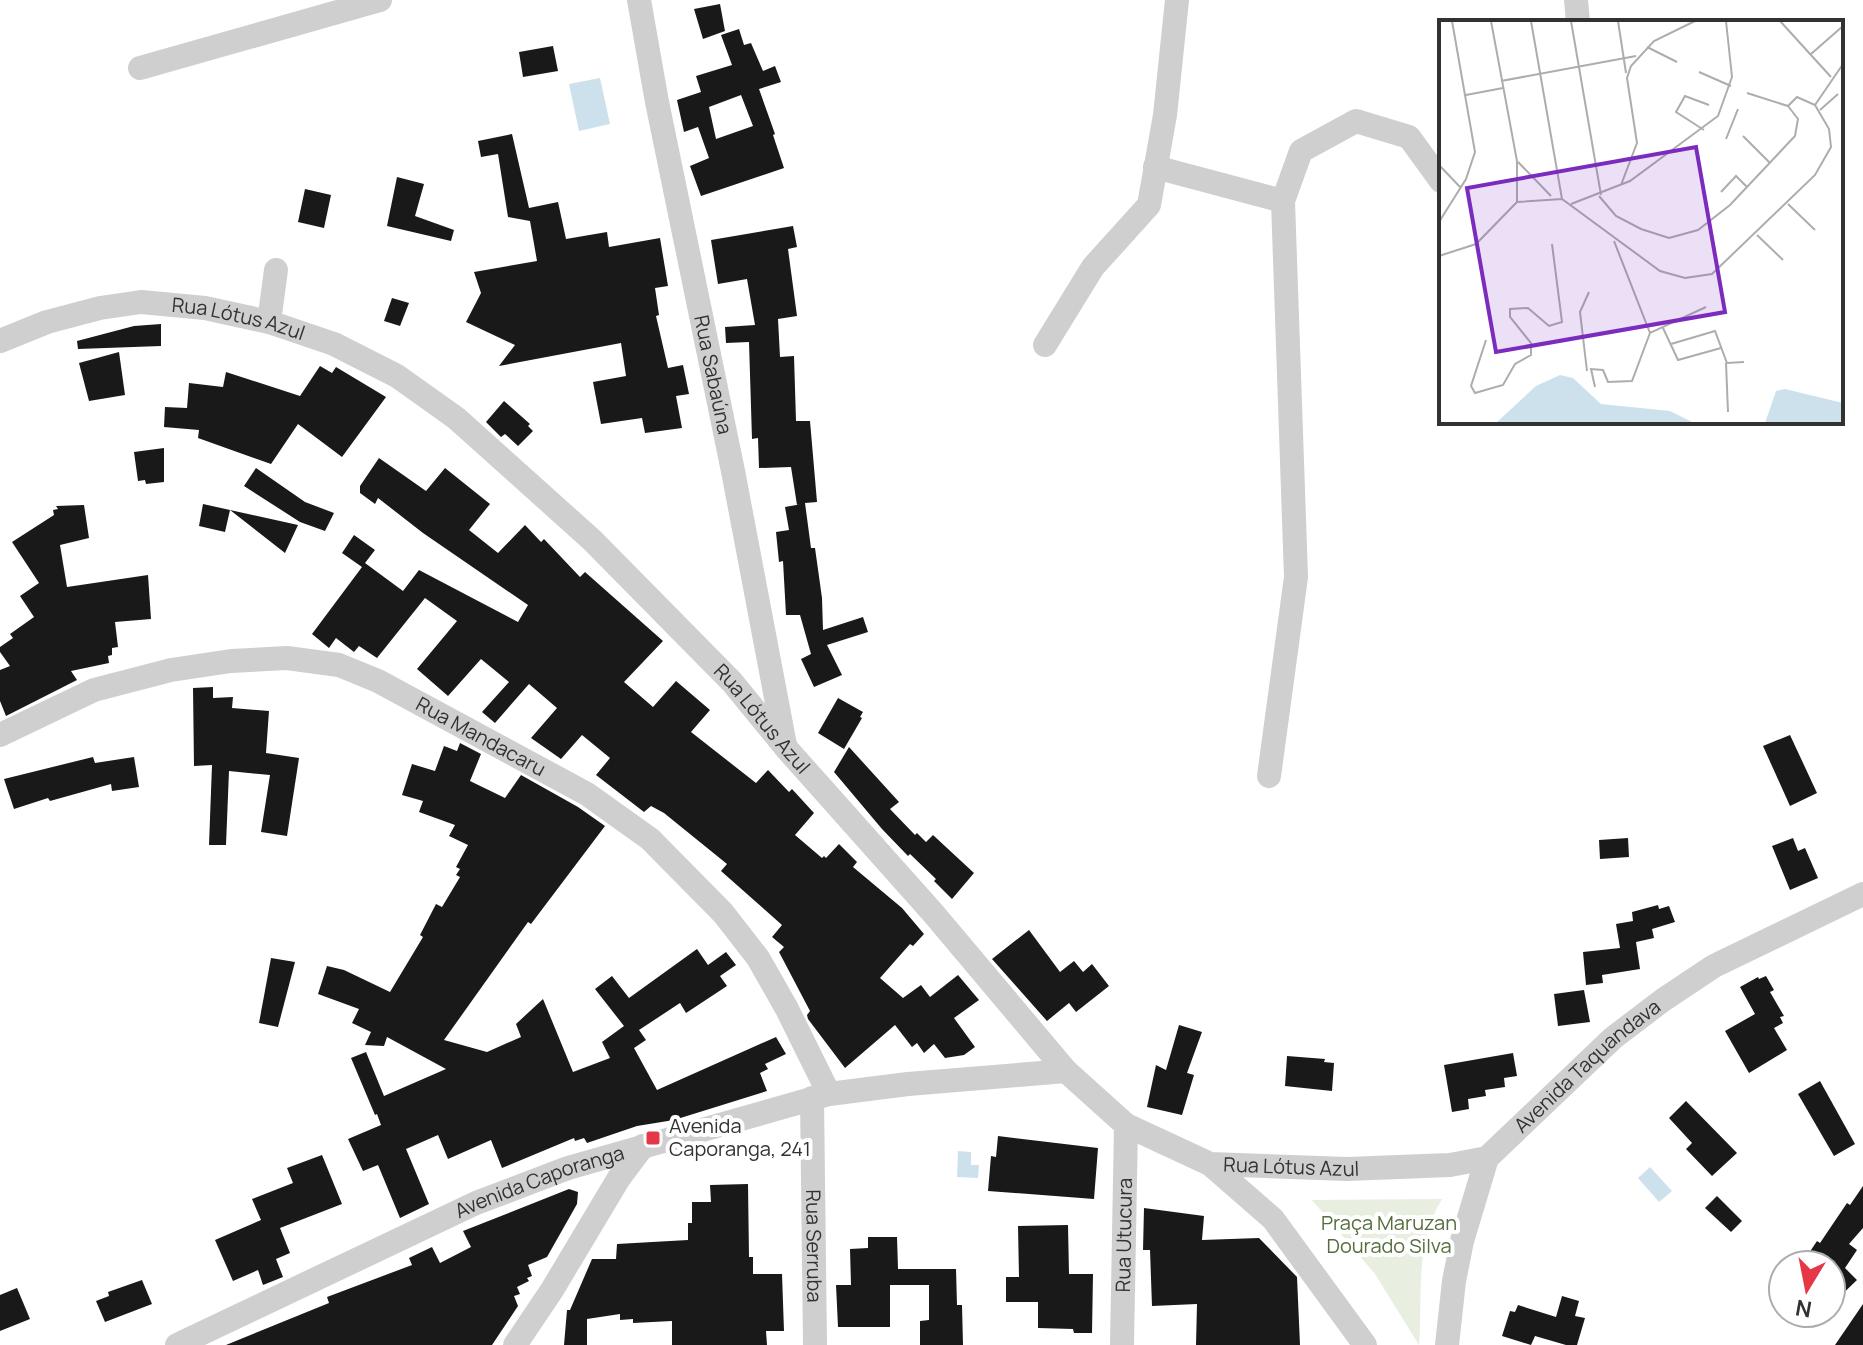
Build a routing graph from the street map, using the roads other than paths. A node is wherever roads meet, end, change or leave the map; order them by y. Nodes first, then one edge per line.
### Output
1 (380, 0) edge
2 (639, 0) edge
3 (1177, 0) edge
4 (1576, 0) edge
5 (1578, 20) edge
6 (140, 68) dead end
7 (1155, 167) junction
8 (1439, 178) edge
9 (1283, 201) junction
10 (276, 270) dead end
11 (269, 322) junction
12 (0, 341) edge
13 (1045, 345) dead end
14 (0, 735) edge
15 (786, 748) junction
16 (1269, 776) dead end
17 (1863, 894) edge
18 (1066, 1071) junction
19 (820, 1096) junction
20 (1126, 1125) junction
21 (643, 1146) junction
22 (1487, 1158) junction
23 (1210, 1164) junction
24 (177, 1345) edge
25 (515, 1345) edge
26 (815, 1345) edge
27 (1122, 1345) edge
28 (1365, 1345) edge
29 (1447, 1345) edge

1 - 6 street
2 - 15 street, Rua Sabaúna
3 - 7 street
4 - 5 street
7 - 9 street
7 - 13 street
8 - 9 street
9 - 16 street
10 - 11 street
11 - 12 street, Rua Lótus Azul
11 - 15 street, Rua Lótus Azul
14 - 19 street, Rua Mandacaru
15 - 18 street, Rua Lótus Azul
17 - 22 street, Avenida Taquandava
18 - 19 street, Avenida Caporanga
18 - 20 street, Rua Lótus Azul
19 - 21 street, Avenida Caporanga
19 - 26 street, Rua Serruba
20 - 23 street, Rua Lótus Azul
20 - 27 street, Rua Utucura
21 - 24 street, Avenida Caporanga
21 - 25 street
22 - 23 street, Rua Lótus Azul
22 - 29 street
23 - 28 street

